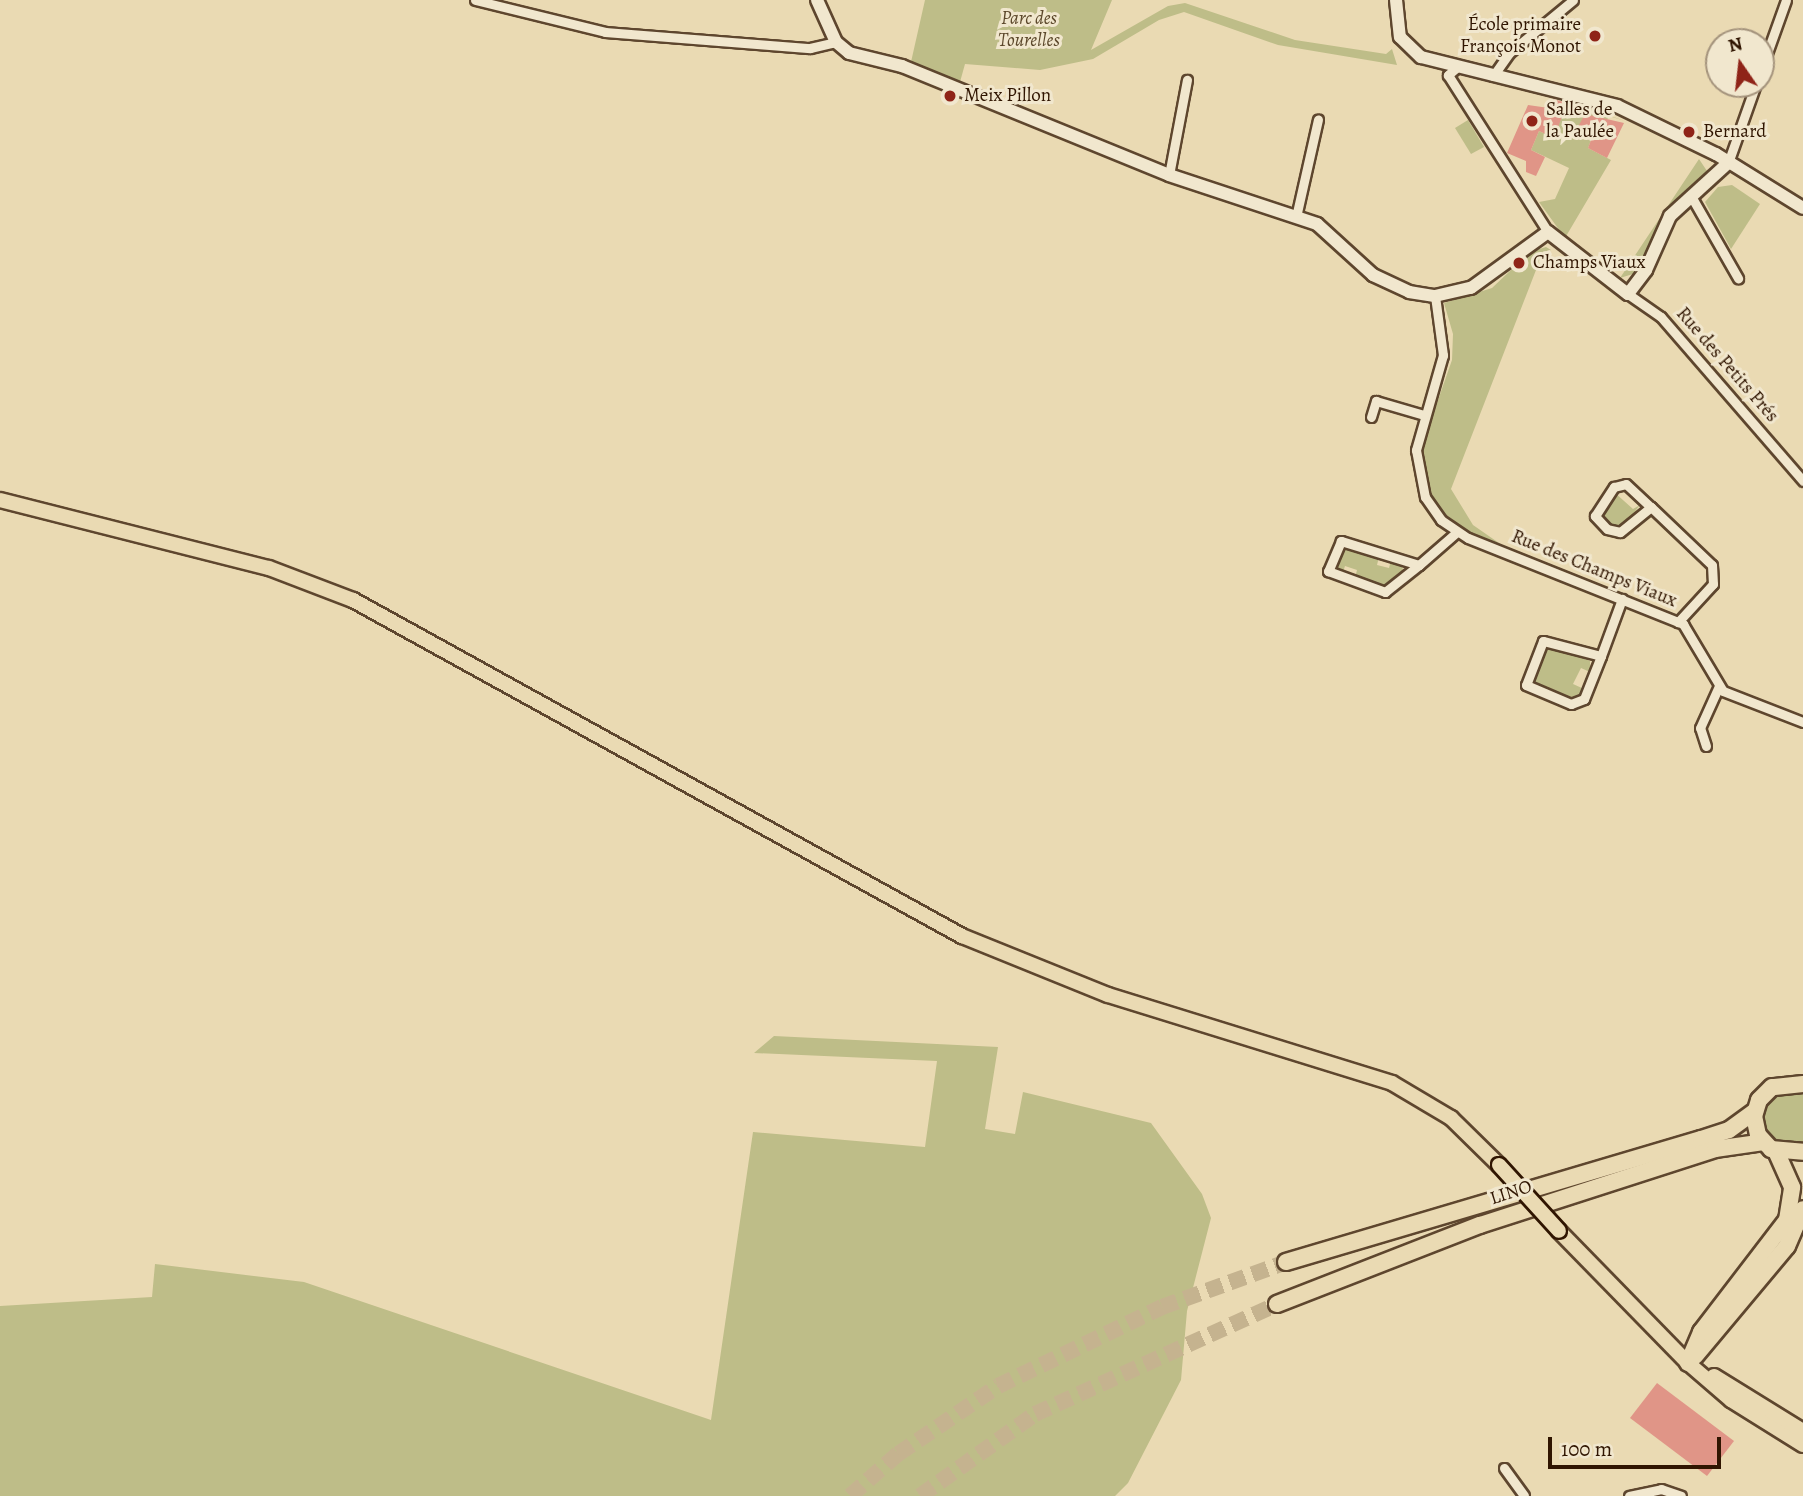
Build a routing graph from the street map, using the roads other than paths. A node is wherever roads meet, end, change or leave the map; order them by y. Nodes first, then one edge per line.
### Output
1 (475, 0) edge
2 (1396, 0) edge
3 (1573, 0) edge
4 (1786, 0) edge
5 (819, 1) edge
6 (1775, 31) edge
7 (836, 42) junction
8 (1456, 68) junction
9 (1493, 76) junction
10 (1187, 80) dead end
11 (1751, 98) edge
12 (1318, 119) dead end
13 (1728, 163) junction
14 (1169, 175) junction
15 (1691, 196) junction
16 (1803, 208) edge
17 (1296, 217) junction
18 (1548, 232) junction
19 (1738, 278) dead end
20 (1628, 294) junction
21 (1435, 296) junction
22 (1424, 415) junction
23 (1371, 417) dead end
24 (1803, 481) edge
25 (0, 500) edge
26 (1651, 507) junction
27 (1457, 532) junction
28 (1419, 565) junction
29 (1622, 599) junction
30 (1678, 621) junction
31 (1601, 656) junction
32 (1719, 687) junction
33 (1803, 722) edge
34 (1706, 746) dead end
35 (1803, 1084) edge
36 (1755, 1111) junction
37 (1770, 1147) junction
38 (1803, 1152) edge
39 (1803, 1209) edge
40 (1286, 1262) tunnel mouth
41 (1277, 1304) tunnel mouth
42 (1688, 1363) junction
43 (1803, 1431) edge
44 (1803, 1445) edge
45 (1504, 1468) dead end
46 (1524, 1496) edge
47 (1629, 1496) edge
48 (1681, 1496) edge

1 - 7 street
2 - 8 street
3 - 9 street
4 - 6 street
5 - 7 street
7 - 14 street
8 - 9 street
8 - 18 street
9 - 13 street
10 - 14 street
11 - 13 street
12 - 17 street
13 - 15 street
13 - 16 street
14 - 17 street
15 - 19 street
15 - 20 street
17 - 21 street
18 - 20 street, Rue des Petits Prés
18 - 21 street
20 - 24 street, Rue des Petits Prés
21 - 22 street, Rue des Champs Viaux
22 - 23 street
22 - 27 street, Rue des Champs Viaux
25 - 42 main road, bridge
26 - 26 street
26 - 30 street
27 - 28 street
27 - 29 street, Rue des Champs Viaux
28 - 28 street
29 - 30 street, Rue des Champs Viaux
29 - 31 street
30 - 32 street, Rue des Champs Viaux
31 - 31 street
32 - 33 street
32 - 34 street
35 - 36 highway, LINO
36 - 37 highway
36 - 40 highway, LINO
37 - 38 highway, LINO
37 - 41 highway, LINO
37 - 42 highway
39 - 42 highway
42 - 43 main road
42 - 44 main road
45 - 46 street
47 - 48 street

